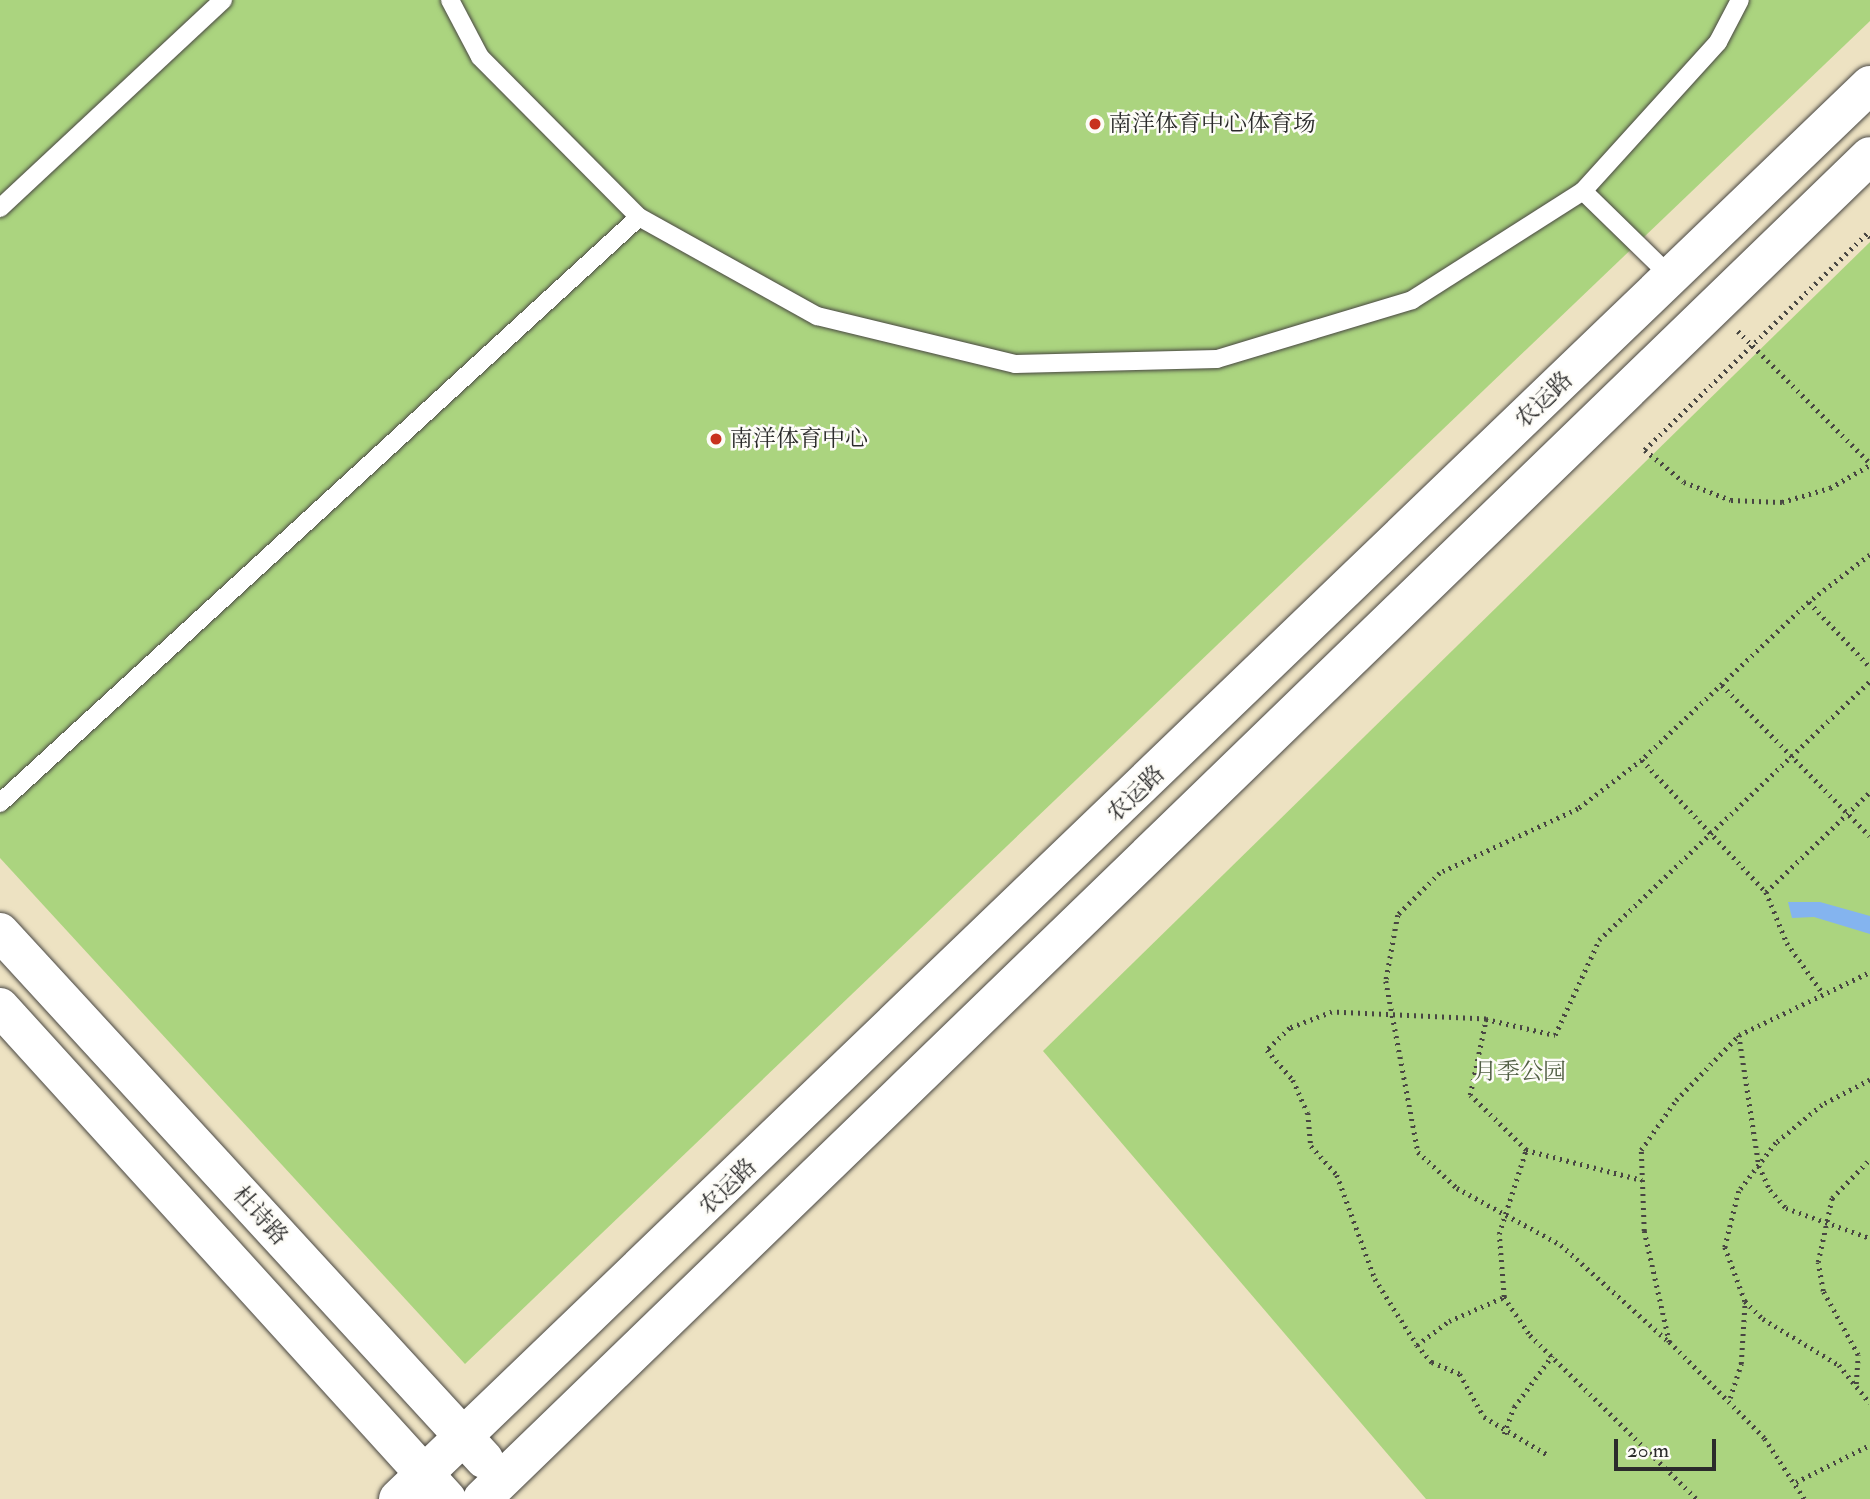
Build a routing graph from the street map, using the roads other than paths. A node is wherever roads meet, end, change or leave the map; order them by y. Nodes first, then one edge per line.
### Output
1 (223, 0) edge
2 (450, 0) edge
3 (1740, 0) edge
4 (1870, 85) edge
5 (1870, 156) edge
6 (1583, 191) junction
7 (0, 208) edge
8 (639, 217) junction
9 (1671, 277) junction
10 (0, 803) edge
11 (0, 932) edge
12 (0, 1007) edge
13 (465, 1440) junction
14 (424, 1491) edge
15 (502, 1493) edge

1 - 7 lane
2 - 8 lane
3 - 6 lane
4 - 9 main road, 农运路
5 - 15 main road
6 - 8 lane
6 - 9 lane
8 - 10 lane
9 - 13 main road, 农运路
11 - 13 main road, 杜诗路
12 - 14 main road
13 - 14 main road, 农运路
13 - 15 main road, 杜诗路

